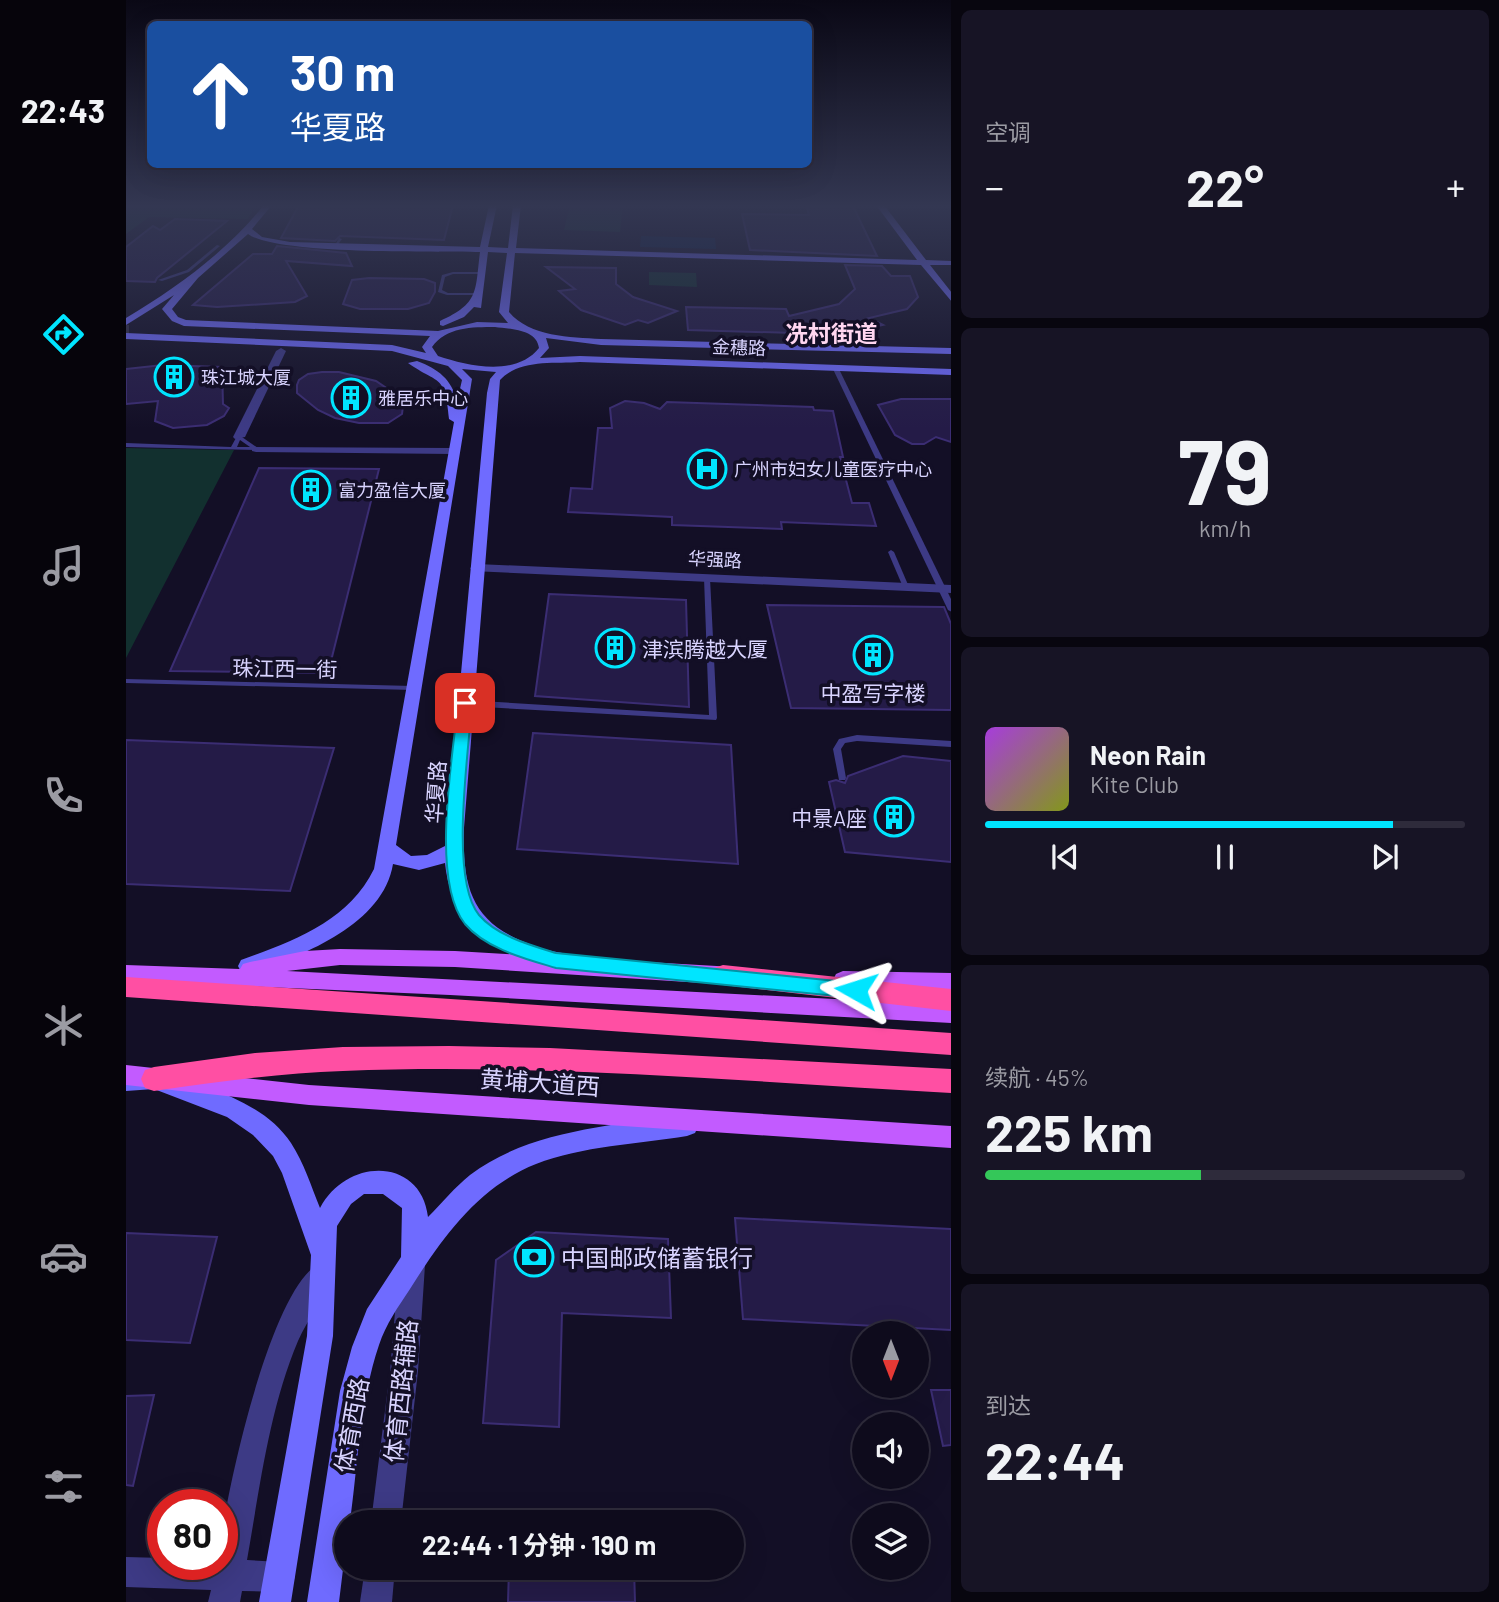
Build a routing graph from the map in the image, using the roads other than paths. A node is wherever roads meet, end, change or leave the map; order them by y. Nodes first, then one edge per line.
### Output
1 (178, 280) edge
2 (190, 280) edge
3 (192, 280) edge
4 (442, 280) edge
5 (480, 280) edge
6 (507, 280) edge
7 (936, 280) edge
8 (479, 295) junction
9 (505, 296) junction
10 (951, 300) edge
11 (126, 310) edge
12 (459, 327) junction
13 (522, 329) junction
14 (127, 330) edge
15 (352, 330) junction
16 (440, 334) junction
17 (601, 342) junction
18 (645, 343) junction
19 (126, 346) edge
20 (263, 350) junction
21 (281, 351) junction
22 (951, 351) edge
23 (434, 358) junction
24 (580, 359) junction
25 (526, 363) junction
26 (453, 366) junction
27 (835, 367) junction
28 (506, 368) junction
29 (951, 372) edge
30 (466, 395) junction
31 (492, 396) junction
32 (239, 437) junction
33 (126, 445) edge
34 (454, 445) junction
35 (233, 448) junction
36 (256, 449) junction
37 (891, 552) dead end
38 (477, 568) junction
39 (707, 578) junction
40 (906, 587) junction
41 (946, 589) edge
42 (951, 610) edge
43 (126, 681) edge
44 (414, 688) junction
45 (465, 703) junction
46 (951, 744) edge
47 (842, 778) dead end
48 (388, 848) junction
49 (454, 849) junction
50 (126, 973) edge
51 (723, 975) junction
52 (217, 978) junction
53 (951, 982) edge
54 (126, 988) edge
55 (951, 1000) edge
56 (951, 1014) edge
57 (951, 1044) edge
58 (126, 1075) edge
59 (154, 1079) junction
60 (126, 1081) edge
61 (951, 1081) edge
62 (711, 1121) junction
63 (951, 1137) edge
64 (412, 1259) junction
65 (323, 1272) junction
66 (387, 1510) edge
67 (126, 1572) edge
68 (379, 1580) edge
69 (227, 1588) edge
70 (278, 1590) edge
71 (323, 1602) edge
72 (376, 1602) edge

1 - 11 main road
2 - 14 main road
3 - 15 main road
4 - 8 lane
5 - 8 main road
6 - 9 main road
7 - 10 main road
8 - 12 main road
8 - 15 main road
9 - 13 main road
9 - 18 main road
12 - 13 main road
12 - 16 main road
13 - 17 main road, 金穗路
13 - 25 main road
14 - 16 main road
14 - 23 main road
15 - 16 main road
16 - 23 main road
17 - 18 main road, 金穗路
17 - 24 main road
18 - 22 main road, 金穗路
19 - 20 main road
20 - 21 main road
20 - 23 main road
21 - 32 street
21 - 34 main road
23 - 26 main road
24 - 25 main road, 金穗路
24 - 27 main road, 金穗路
25 - 28 main road
26 - 28 main road
26 - 30 main road
27 - 29 main road, 金穗路
27 - 41 lane
28 - 31 main road, 华夏路
30 - 31 main road
30 - 34 main road, 华夏路
31 - 38 main road, 华夏路
32 - 35 lane
32 - 36 lane
33 - 35 lane
34 - 36 street
34 - 44 main road, 华夏路
35 - 36 lane
37 - 40 lane
38 - 39 street, 华强路
38 - 45 main road, 华夏路
39 - 40 street, 华强路
39 - 45 lane
40 - 41 street, 华强路
41 - 42 lane
43 - 44 lane, 珠江西一街
44 - 48 main road, 华夏路
45 - 49 main road, 华夏路
46 - 47 lane
48 - 49 main road
48 - 52 main road, 华夏路
49 - 51 main road, 华夏路
50 - 52 main road
51 - 52 main road
51 - 53 main road
51 - 55 highway
52 - 56 main road
54 - 57 highway
58 - 59 main road
59 - 60 main road, 黄埔大道西
59 - 61 highway
59 - 62 main road, 黄埔大道西
59 - 65 main road
62 - 63 main road, 黄埔大道西
62 - 64 main road, 体育西路
64 - 65 main road
64 - 66 street, 体育西路辅路
64 - 71 main road, 体育西路
65 - 69 street
65 - 70 main road, 体育西路
67 - 69 street
68 - 72 street
69 - 70 street

